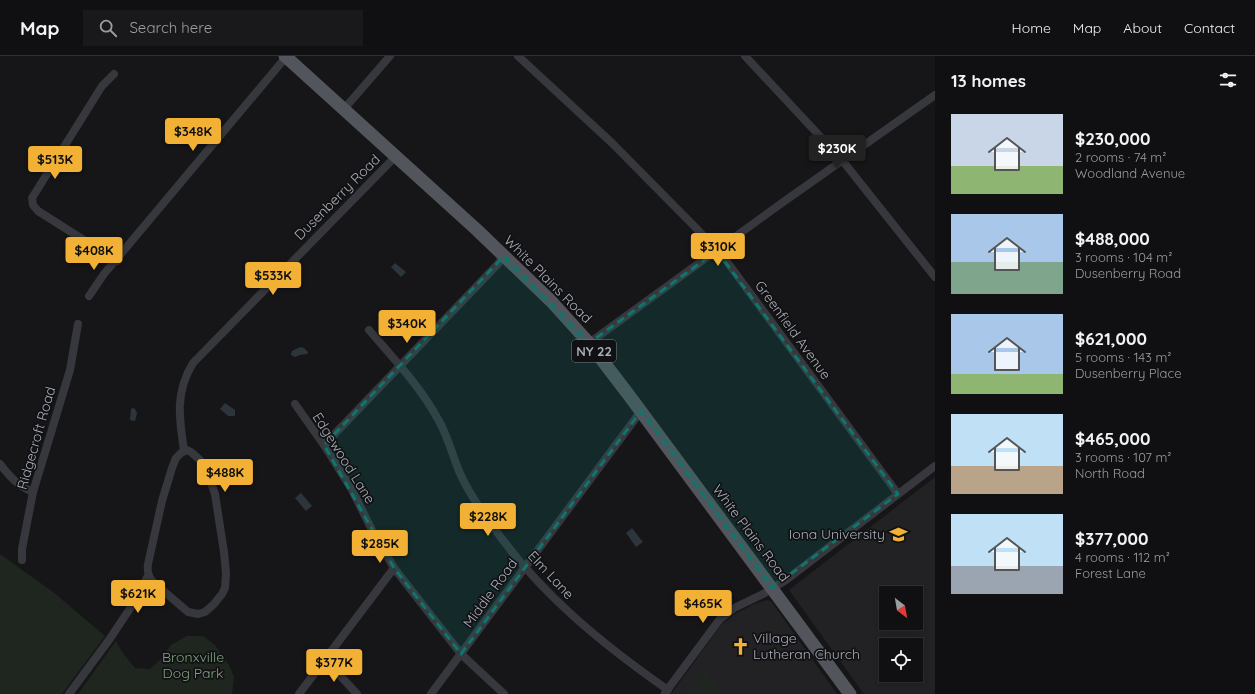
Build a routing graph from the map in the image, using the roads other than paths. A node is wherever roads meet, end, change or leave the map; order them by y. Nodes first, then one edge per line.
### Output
1 (285, 56) edge
2 (390, 56) edge
3 (518, 56) edge
4 (745, 56) edge
5 (114, 74) dead end
6 (935, 95) edge
7 (344, 109) junction
8 (396, 156) junction
9 (842, 160) junction
10 (717, 251) junction
11 (504, 256) junction
12 (116, 261) junction
13 (935, 277) edge
14 (89, 296) dead end
15 (78, 324) dead end
16 (368, 330) dead end
17 (589, 343) junction
18 (400, 366) junction
19 (295, 404) dead end
20 (641, 411) junction
21 (324, 445) junction
22 (184, 451) junction
23 (0, 464) edge
24 (935, 466) edge
25 (33, 492) junction
26 (898, 494) junction
27 (22, 560) dead end
28 (394, 568) junction
29 (525, 568) junction
30 (148, 576) junction
31 (772, 588) junction
32 (461, 654) junction
33 (326, 660) junction
34 (666, 692) edge
35 (69, 694) edge
36 (299, 694) edge
37 (357, 694) edge
38 (431, 694) edge
39 (504, 694) edge
40 (850, 694) edge

1 - 7 main road, White Plains Road / NY 22
1 - 12 street
2 - 7 street
3 - 10 street, Greenfield Avenue
4 - 9 street
5 - 12 street
6 - 9 street
7 - 8 main road, White Plains Road / NY 22
8 - 11 main road, White Plains Road / NY 22
8 - 22 street, Dusenberry Road
9 - 10 street
9 - 13 street
10 - 17 street
10 - 26 street, Greenfield Avenue
11 - 17 main road, White Plains Road / NY 22
11 - 18 street
12 - 14 street
15 - 25 street, Ridgecroft Road
16 - 18 street, Elm Lane
17 - 20 main road, White Plains Road / NY 22
18 - 21 street
18 - 29 street, Elm Lane
19 - 21 street, Edgewood Lane
20 - 29 street, Middle Road
20 - 31 main road, White Plains Road / NY 22
21 - 28 street, Edgewood Lane
22 - 30 street
22 - 30 street
23 - 25 street
24 - 26 street
25 - 27 street, Ridgecroft Road
26 - 31 street
28 - 32 street, Edgewood Lane
28 - 33 street
29 - 32 street, Middle Road
29 - 34 street, Elm Lane
30 - 35 street
31 - 34 street
31 - 40 main road, White Plains Road / NY 22
32 - 38 street, Middle Road
32 - 39 street, Edgewood Lane
33 - 36 street
33 - 37 street

